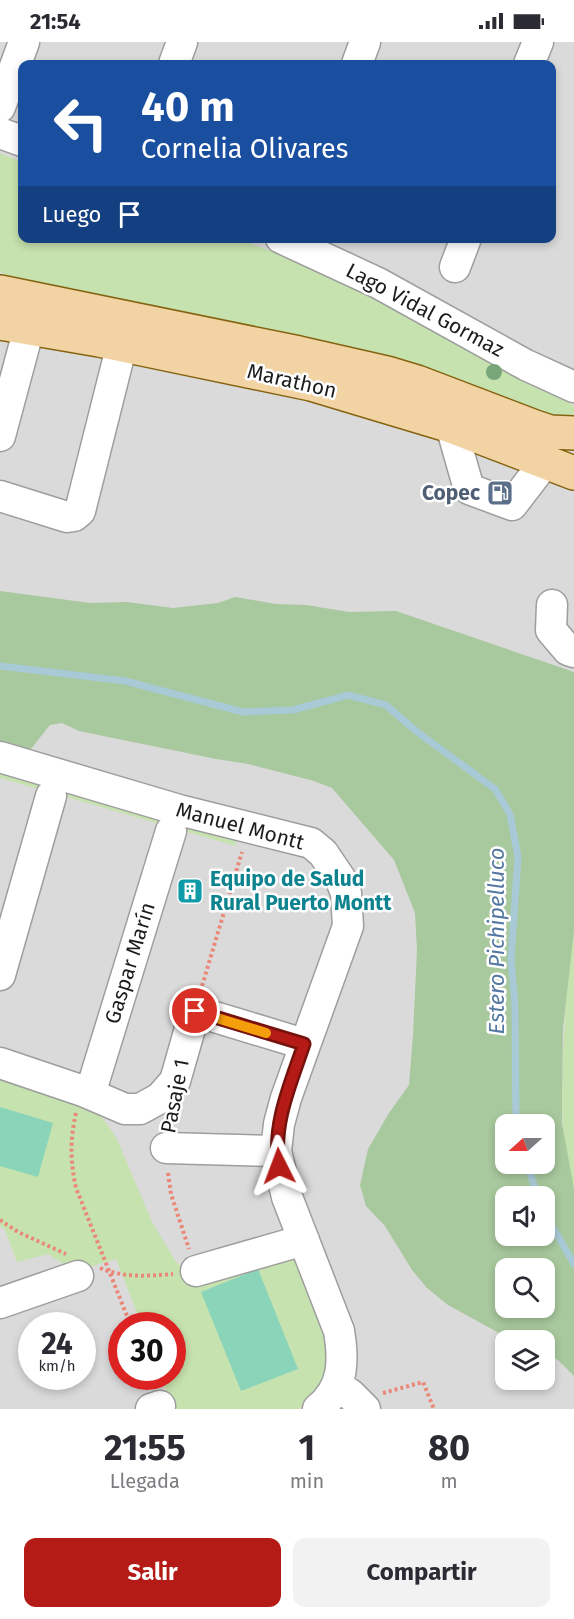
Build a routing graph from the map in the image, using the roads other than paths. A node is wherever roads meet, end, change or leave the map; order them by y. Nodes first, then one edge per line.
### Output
1 (24, 42) edge
2 (182, 42) edge
3 (365, 42) edge
4 (538, 42) edge
5 (175, 60) edge
6 (358, 60) edge
7 (531, 60) edge
8 (0, 107) edge
9 (0, 133) edge
10 (18, 140) edge
11 (294, 243) edge
12 (464, 243) edge
13 (456, 267) dead end
14 (0, 292) edge
15 (14, 326) edge
16 (122, 345) junction
17 (571, 388) edge
18 (451, 426) junction
19 (574, 433) edge
20 (0, 436) edge
21 (559, 467) edge
22 (0, 496) edge
23 (552, 605) dead end
24 (574, 652) edge
25 (0, 757) edge
26 (51, 796) dead end
27 (171, 831) dead end
28 (8, 914) edge
29 (0, 975) edge
30 (304, 1044) junction
31 (0, 1063) edge
32 (86, 1093) junction
33 (166, 1148) road end
34 (276, 1151) junction
35 (303, 1240) junction
36 (78, 1265) road end
37 (196, 1271) road end
38 (0, 1303) edge
39 (337, 1385) junction
40 (373, 1401) edge
41 (318, 1409) edge

1 - 8 street
2 - 5 street
3 - 6 street
4 - 7 street
9 - 10 street
11 - 17 street, Lago Vidal Gormaz
12 - 13 street
14 - 19 main road, Marathon
15 - 16 main road, Marathon
15 - 20 street
16 - 18 main road, Marathon
16 - 22 street
18 - 21 main road, Marathon
18 - 21 street
23 - 24 street
25 - 30 street, Manuel Montt
26 - 28 street
27 - 32 street, Gaspar Marín
28 - 29 street
30 - 32 street, Pasaje 1
30 - 34 street, Manuel Montt
31 - 32 street
33 - 34 street
34 - 35 street, Manuel Montt
35 - 37 street
35 - 39 street, Manuel Montt
36 - 38 street
39 - 40 street
39 - 41 street

